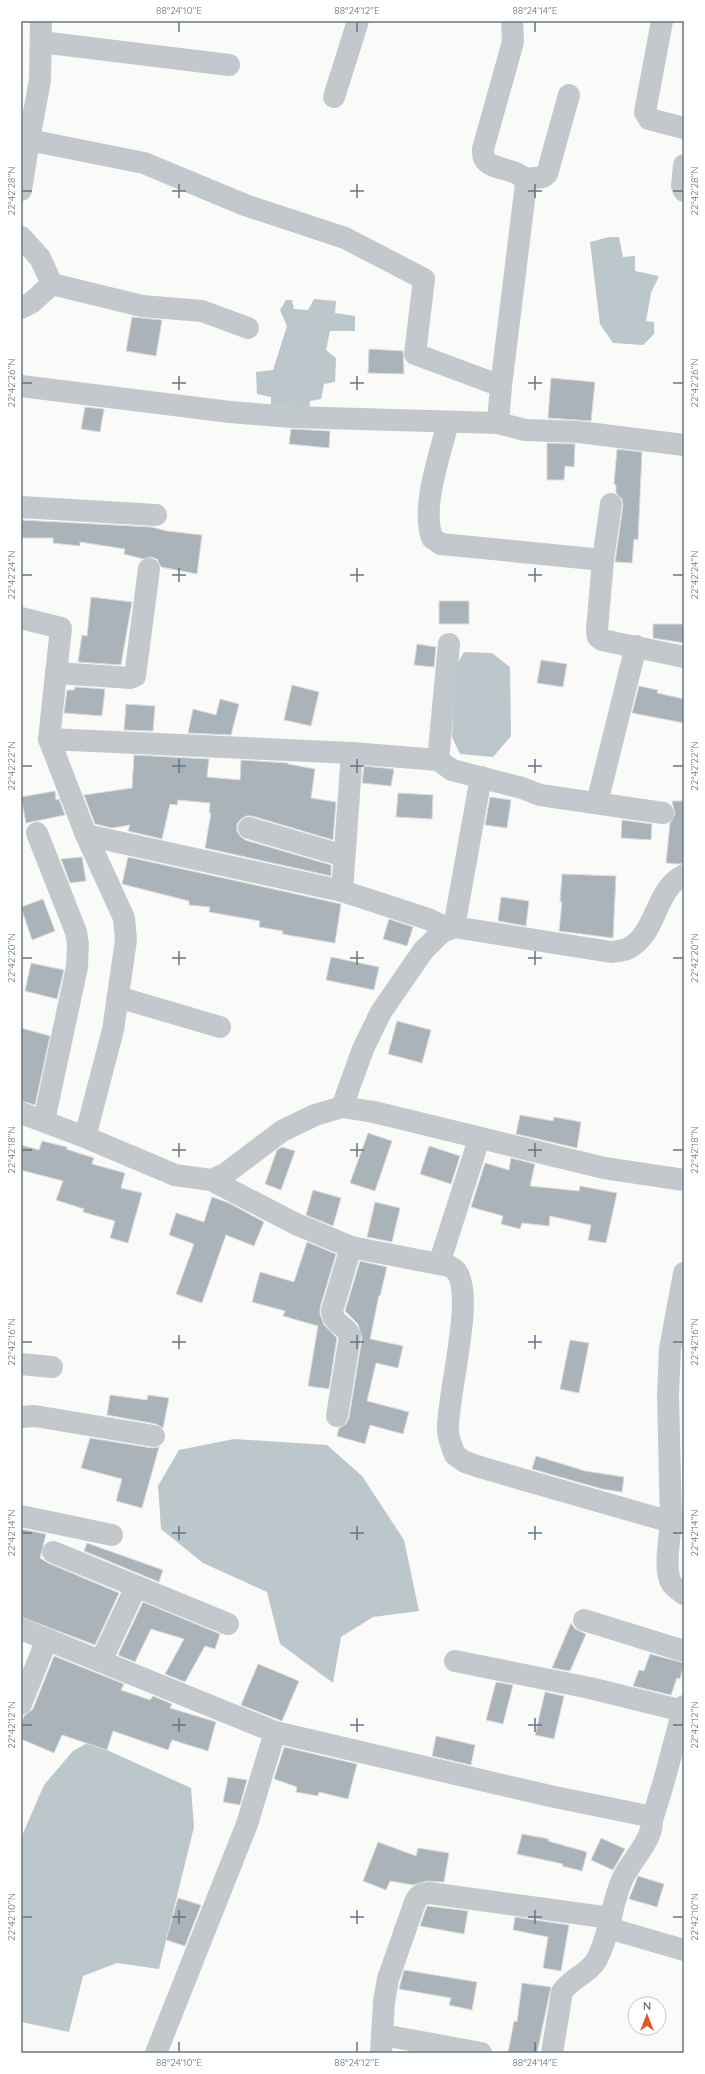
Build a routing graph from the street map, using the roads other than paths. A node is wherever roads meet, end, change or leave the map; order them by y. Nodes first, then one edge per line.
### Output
1 (358, 21) edge
2 (512, 21) edge
3 (662, 21) edge
4 (41, 32) edge
5 (229, 65) dead end
6 (569, 96) dead end
7 (334, 97) dead end
8 (684, 128) edge
9 (25, 140) edge
10 (684, 165) edge
11 (525, 179) junction
12 (21, 190) edge
13 (684, 191) edge
14 (21, 237) edge
15 (52, 284) junction
16 (21, 308) edge
17 (248, 328) dead end
18 (21, 386) edge
19 (500, 386) junction
20 (448, 422) junction
21 (498, 423) junction
22 (684, 445) edge
23 (611, 504) dead end
24 (21, 507) edge
25 (156, 516) dead end
26 (603, 560) junction
27 (149, 569) dead end
28 (21, 618) edge
29 (449, 644) dead end
30 (636, 646) junction
31 (684, 657) edge
32 (56, 673) junction
33 (49, 739) junction
34 (352, 753) junction
35 (438, 760) junction
36 (481, 777) junction
37 (597, 803) junction
38 (663, 813) dead end
39 (249, 828) dead end
40 (37, 833) dead end
41 (86, 835) junction
42 (344, 856) junction
43 (684, 875) edge
44 (342, 891) junction
45 (452, 928) junction
46 (118, 997) junction
47 (220, 1027) dead end
48 (342, 1107) junction
49 (21, 1113) edge
50 (44, 1121) junction
51 (85, 1137) junction
52 (479, 1139) junction
53 (211, 1180) junction
54 (684, 1180) edge
55 (351, 1247) junction
56 (439, 1264) junction
57 (684, 1273) edge
58 (680, 1316) edge
59 (21, 1364) edge
60 (52, 1367) dead end
61 (337, 1416) dead end
62 (21, 1417) edge
63 (154, 1436) dead end
64 (677, 1460) edge
65 (21, 1516) edge
66 (677, 1522) edge
67 (112, 1535) dead end
68 (52, 1552) dead end
69 (136, 1587) junction
70 (684, 1594) edge
71 (584, 1620) dead end
72 (228, 1624) dead end
73 (21, 1629) edge
74 (47, 1639) junction
75 (684, 1651) edge
76 (101, 1661) junction
77 (455, 1661) dead end
78 (21, 1704) edge
79 (683, 1708) edge
80 (275, 1732) junction
81 (681, 1734) edge
82 (652, 1820) junction
83 (610, 1923) junction
84 (684, 1950) edge
85 (382, 2044) edge
86 (449, 2050) edge
87 (156, 2053) edge
88 (481, 2053) edge
89 (552, 2053) edge

1 - 7 street
2 - 11 street
3 - 8 street
4 - 5 street
4 - 9 street
6 - 11 street
9 - 12 street
9 - 19 street
10 - 13 street
11 - 19 street
14 - 15 street
15 - 16 street
15 - 17 street
18 - 20 street
19 - 21 street
20 - 21 street
20 - 26 street
21 - 22 street
23 - 26 street
24 - 25 street
26 - 30 street
27 - 32 street
28 - 32 street
29 - 35 street
30 - 31 street
30 - 37 street
32 - 33 street
33 - 34 street
33 - 41 street
34 - 35 street
34 - 42 street
35 - 36 street
36 - 37 street
36 - 45 street
37 - 38 street
39 - 42 street
40 - 50 street
41 - 44 street
41 - 46 street
42 - 44 street
43 - 45 street
44 - 45 street
45 - 48 street
46 - 47 street
46 - 51 street
48 - 52 street
48 - 53 street
49 - 50 street
50 - 51 street
51 - 53 street
52 - 54 street
52 - 56 street
53 - 55 street
55 - 56 street
55 - 61 street
56 - 66 street
57 - 58 street
58 - 64 street
59 - 60 street
62 - 63 street
64 - 66 street
65 - 67 street
66 - 70 street
68 - 69 street
69 - 72 street
69 - 76 street
71 - 75 street
73 - 74 street
74 - 76 street
74 - 78 street
76 - 80 street
77 - 79 street
79 - 81 street
80 - 82 street
80 - 87 street
81 - 82 street
82 - 83 street
83 - 84 street
83 - 85 street
83 - 89 street
85 - 86 street
86 - 88 street

